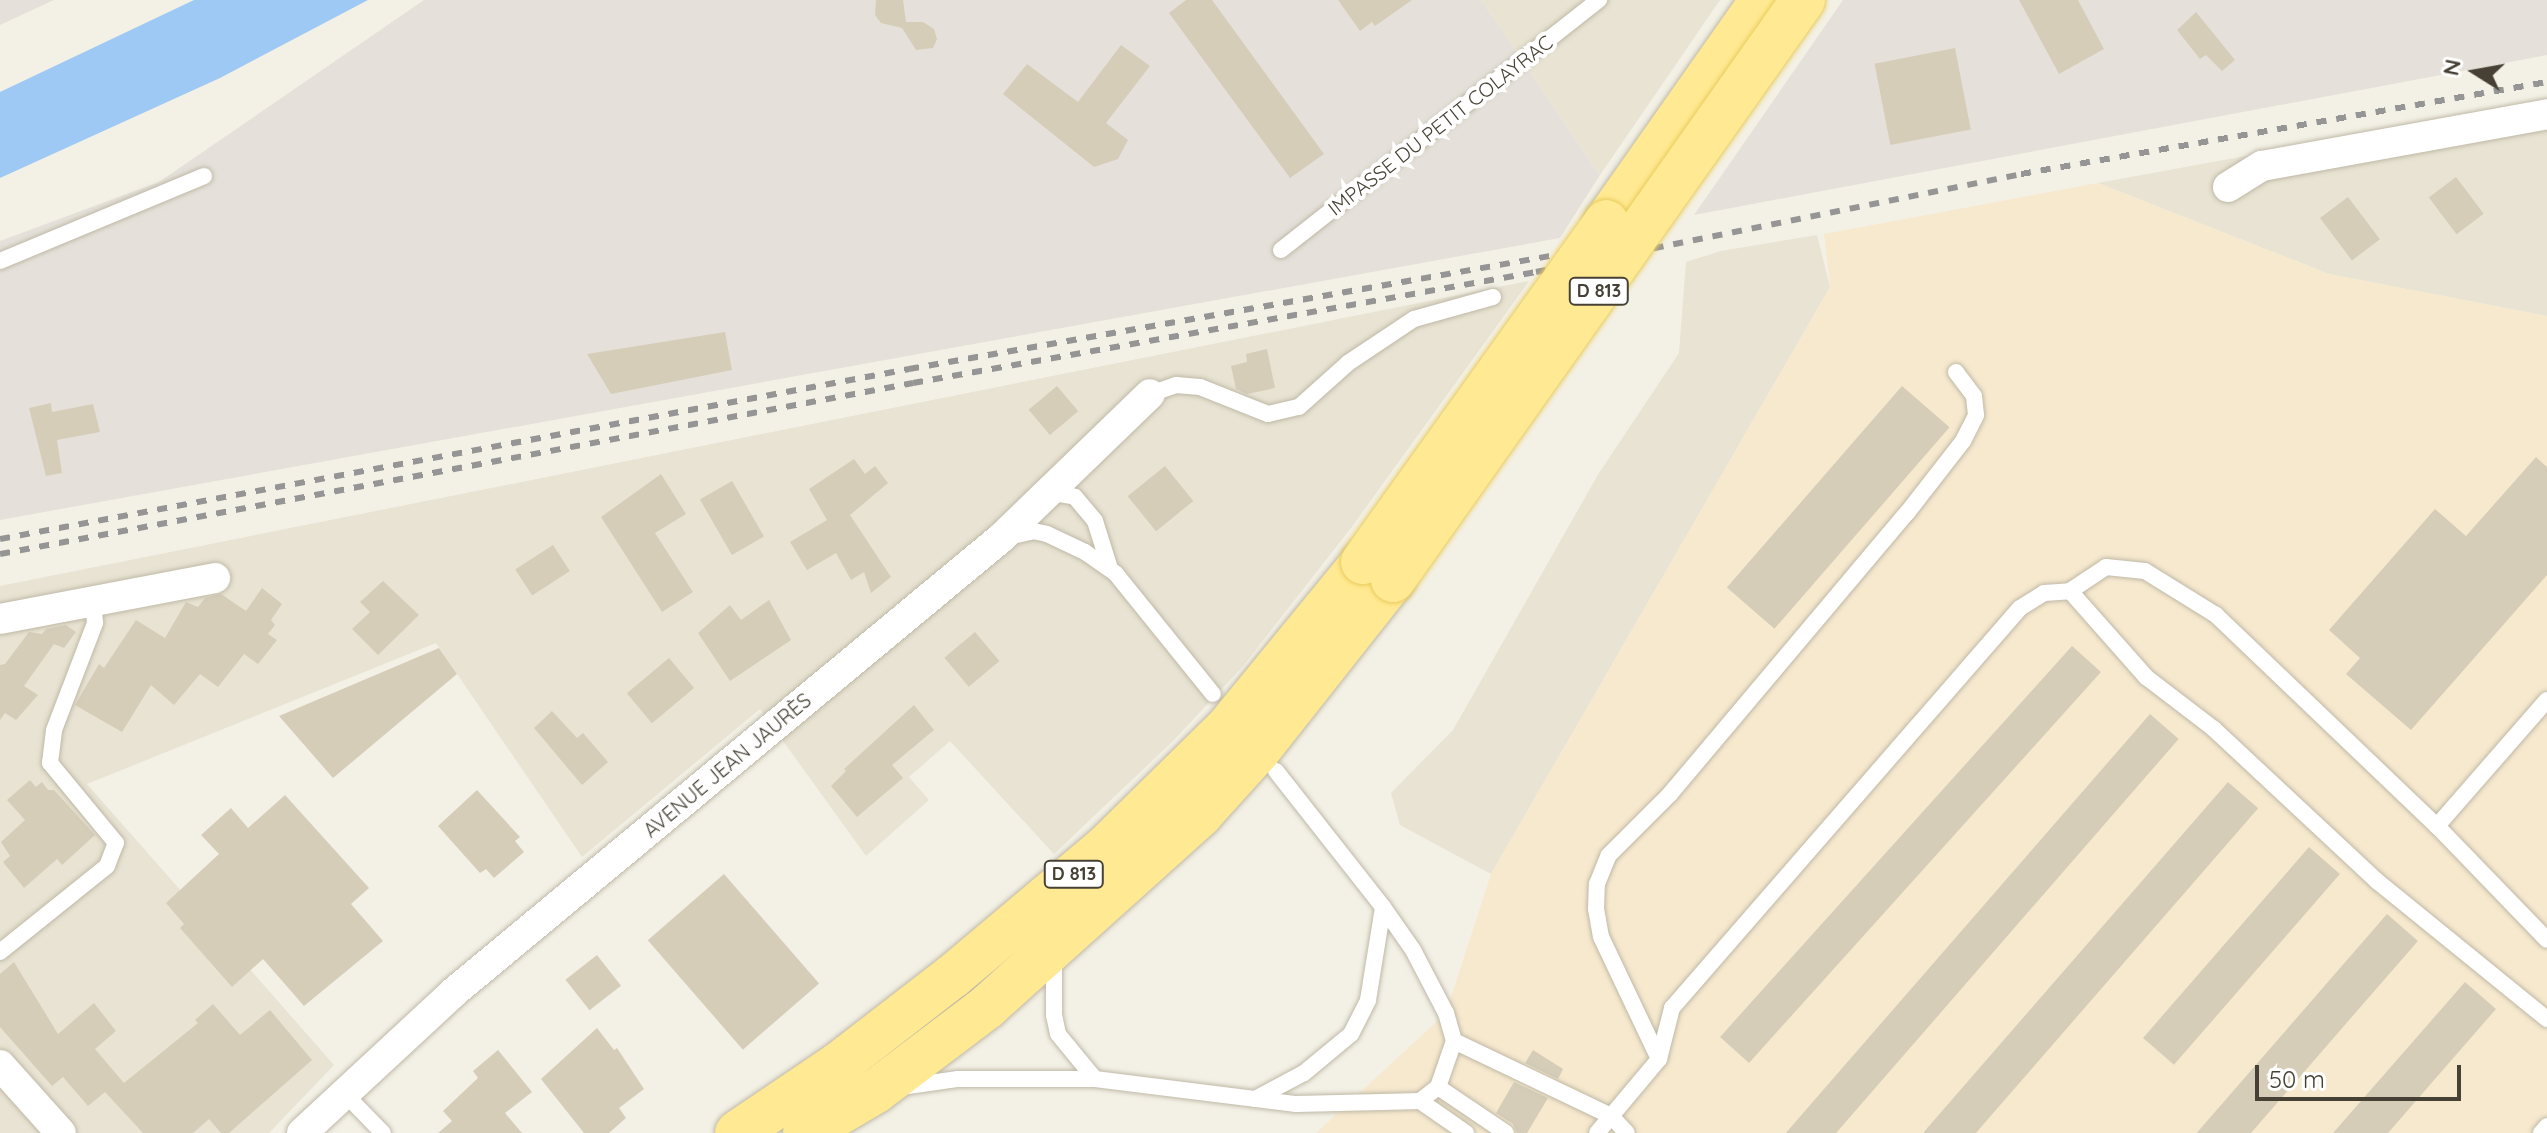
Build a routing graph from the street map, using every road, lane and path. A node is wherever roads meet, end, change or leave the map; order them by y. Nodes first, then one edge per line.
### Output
1 (1599, 0) edge
2 (1762, 0) edge
3 (1803, 0) edge
4 (2547, 114) edge
5 (204, 176) dead end
6 (2228, 187) dead end
7 (1281, 250) dead end
8 (0, 261) edge
9 (1493, 297) dead end
10 (1956, 372) dead end
11 (1150, 394) joint
12 (1048, 492) junction
13 (1001, 538) junction
14 (1110, 569) junction
15 (1378, 571) junction
16 (215, 578) dead end
17 (2070, 591) junction
18 (93, 601) junction
19 (0, 619) edge
20 (1213, 694) dead end
21 (2547, 700) edge
22 (1276, 771) dead end
23 (2437, 826) junction
24 (1383, 907) junction
25 (2547, 940) edge
26 (1054, 947) junction
27 (0, 952) edge
28 (2547, 1019) edge
29 (1454, 1041) junction
30 (1659, 1059) junction
31 (0, 1065) edge
32 (1095, 1079) junction
33 (1438, 1087) junction
34 (876, 1091) junction
35 (346, 1095) junction
36 (1255, 1099) junction
37 (1420, 1101) junction
38 (1611, 1116) junction
39 (2547, 1126) edge
40 (61, 1133) edge
41 (302, 1133) edge
42 (383, 1133) edge
43 (737, 1133) edge
44 (805, 1133) edge
45 (1466, 1133) edge
46 (1506, 1133) edge
47 (1597, 1133) edge
48 (1627, 1133) edge
49 (2541, 1133) edge

1 - 7 lane, IMPASSE DU PETIT COLAYRAC
2 - 15 main road, D 813, bridge
3 - 15 main road, D 813, bridge
4 - 6 street
5 - 8 lane
9 - 11 lane
10 - 30 lane
11 - 12 street, AVENUE JEAN JAURÈS
12 - 13 street, AVENUE JEAN JAURÈS
12 - 14 lane
13 - 14 lane
13 - 35 street, AVENUE JEAN JAURÈS
14 - 20 lane
15 - 26 main road, D 813
15 - 43 main road, D 813
16 - 18 street
17 - 23 lane
17 - 28 lane
17 - 30 lane
18 - 19 street
18 - 27 lane
21 - 23 lane
22 - 24 lane
23 - 25 lane
24 - 29 lane
24 - 36 lane
26 - 32 lane
26 - 34 main road, D 813
29 - 33 lane
29 - 38 lane
30 - 38 lane
31 - 40 street
32 - 34 lane
32 - 36 lane
33 - 37 lane
33 - 46 lane
34 - 44 main road, D 813
35 - 41 street, AVENUE JEAN JAURÈS
35 - 42 lane
36 - 37 lane
37 - 45 lane
38 - 47 lane
38 - 48 lane
39 - 49 lane

